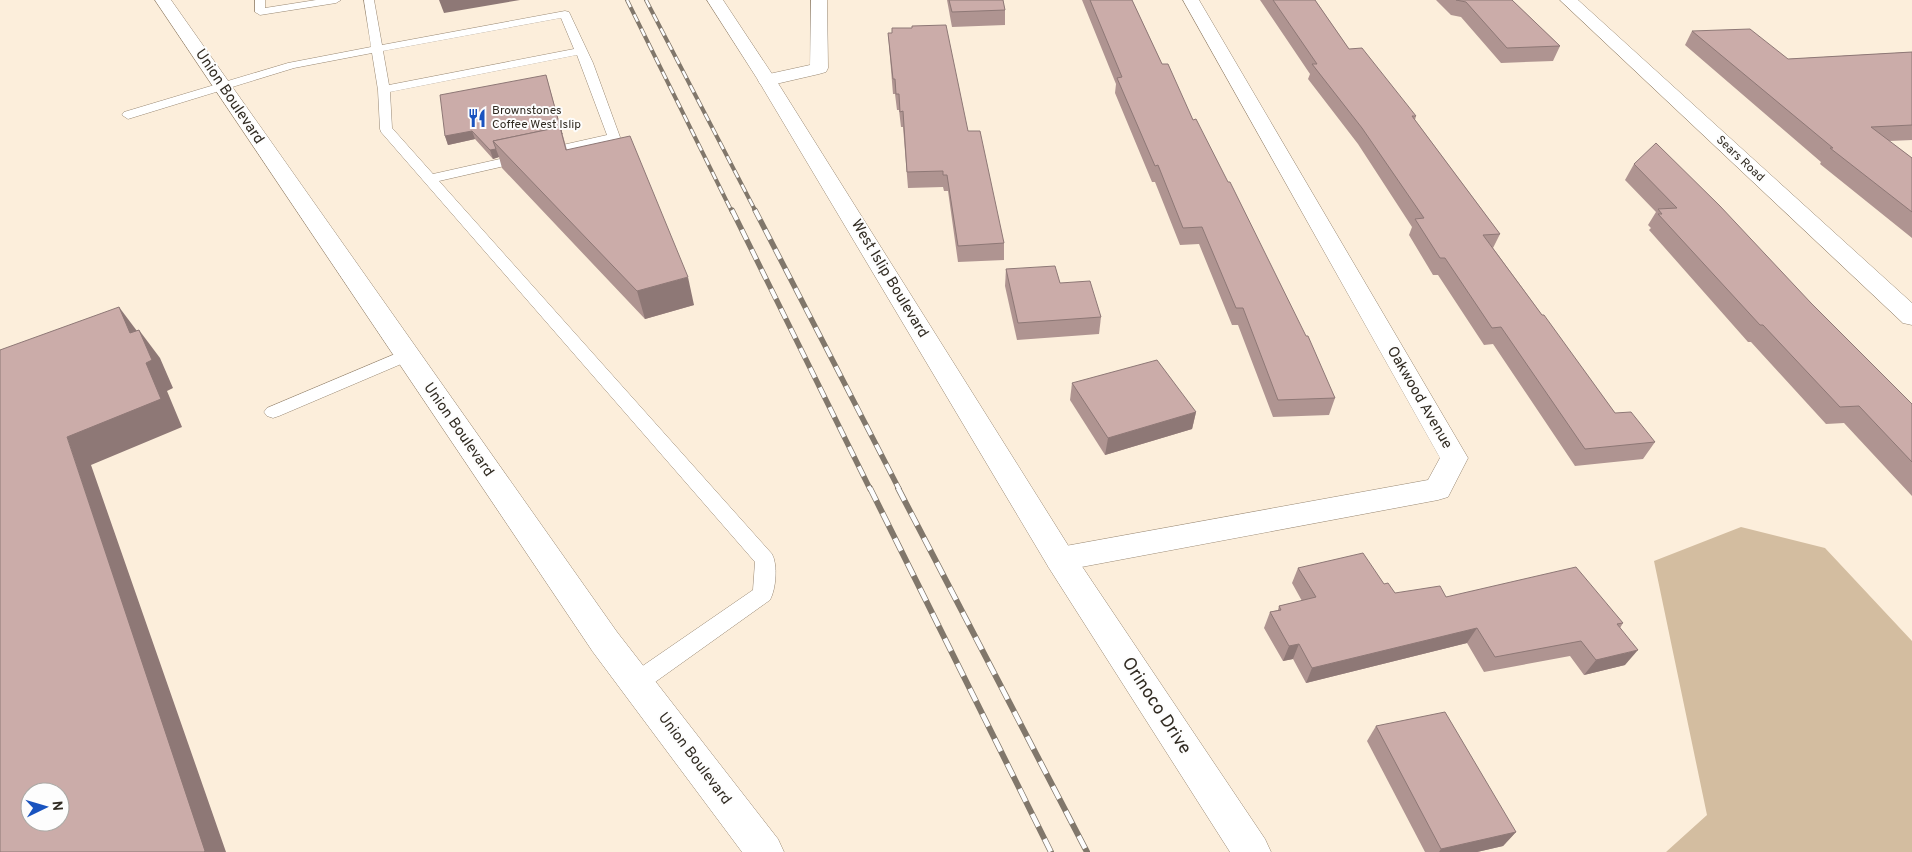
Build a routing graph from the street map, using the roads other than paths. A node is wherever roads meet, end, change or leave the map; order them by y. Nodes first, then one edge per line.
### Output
1 (163, 0) edge
2 (260, 0) edge
3 (336, 0) edge
4 (369, 0) edge
5 (560, 0) edge
6 (715, 0) edge
7 (819, 0) edge
8 (1191, 0) edge
9 (1568, 0) edge
10 (565, 14) junction
11 (377, 49) junction
12 (581, 52) junction
13 (767, 80) junction
14 (222, 88) junction
15 (384, 90) junction
16 (128, 115) dead end
17 (430, 180) junction
18 (1912, 317) edge
19 (407, 356) junction
20 (273, 412) dead end
21 (1060, 559) junction
22 (636, 683) junction
23 (765, 852) edge
24 (1252, 852) edge

1 - 14 street, Union Boulevard
2 - 3 lane
4 - 11 lane
5 - 10 lane
6 - 13 street, West Islip Boulevard
7 - 13 street
8 - 21 street, Oakwood Avenue
9 - 18 street, Sears Road
10 - 11 lane
10 - 12 lane
11 - 14 lane
11 - 15 lane
12 - 15 lane
12 - 17 lane
13 - 21 street, West Islip Boulevard
14 - 16 lane
14 - 19 street, Union Boulevard
15 - 17 lane
17 - 22 lane
19 - 20 lane
19 - 22 street, Union Boulevard
21 - 24 street, Orinoco Drive
22 - 23 street, Union Boulevard

